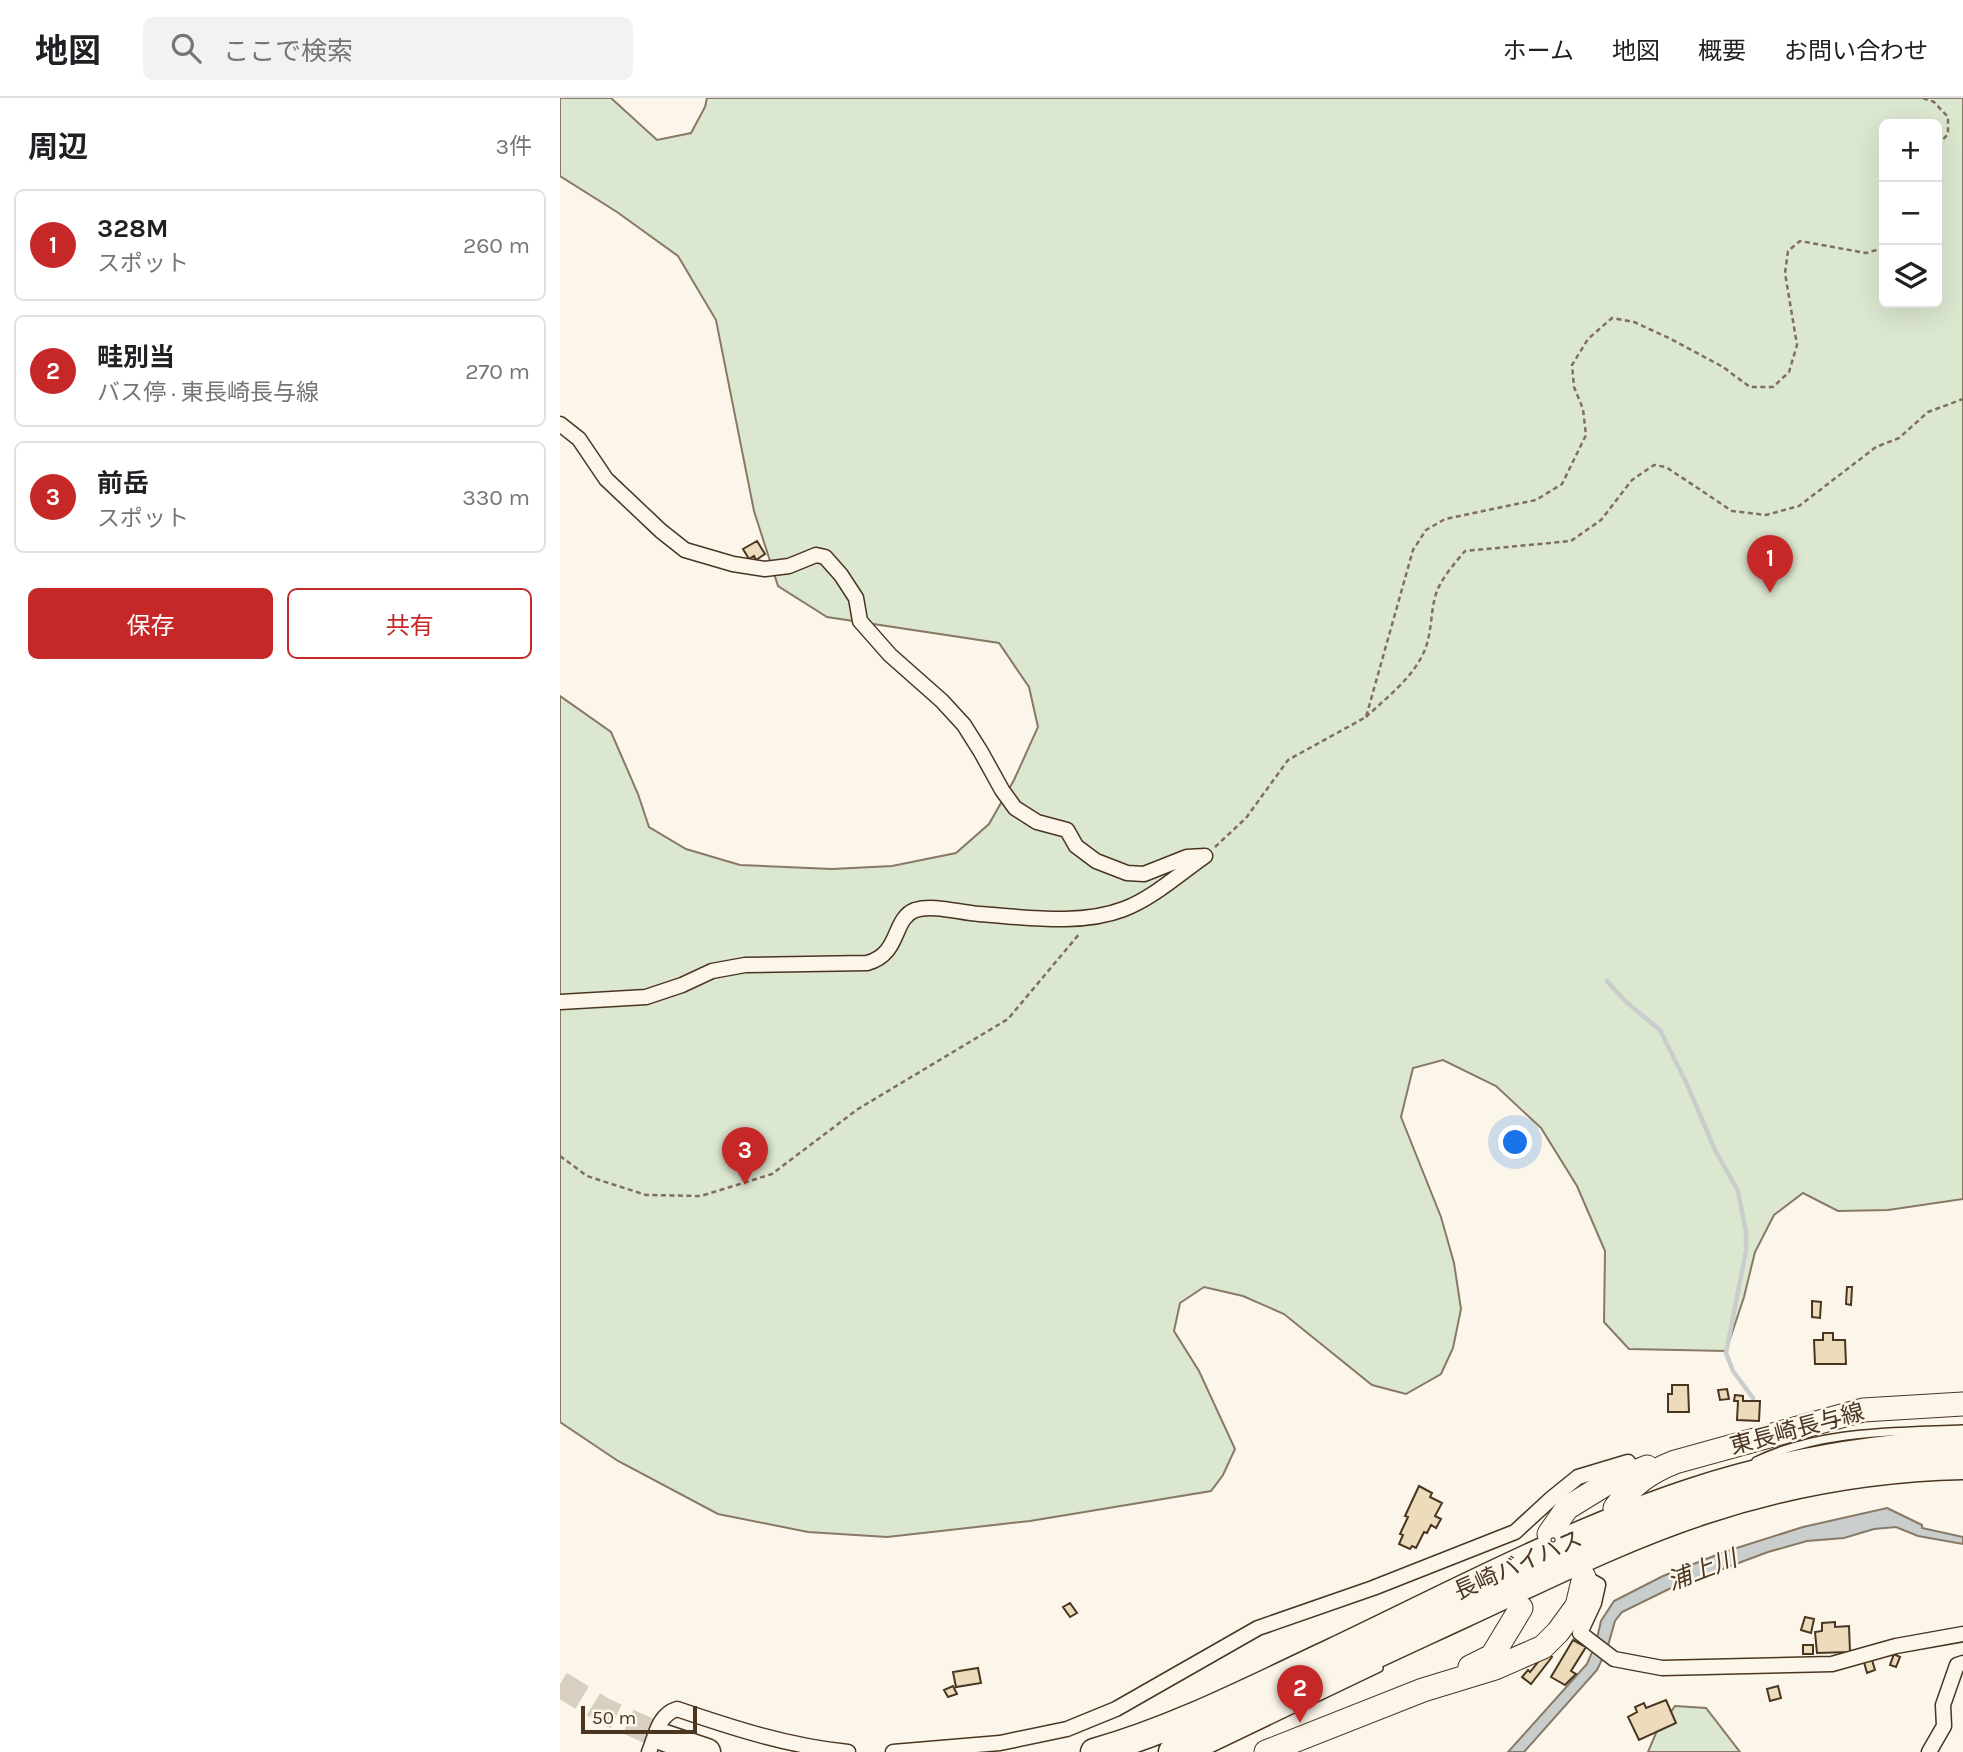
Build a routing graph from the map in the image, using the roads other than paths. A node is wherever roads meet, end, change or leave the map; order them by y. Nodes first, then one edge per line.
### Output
1 (560, 424) edge
2 (560, 1002) edge
3 (1963, 1404) edge
4 (1963, 1429) edge
5 (1963, 1443) edge
6 (1675, 1462) junction
7 (1753, 1462) dead end
8 (1963, 1466) edge
9 (1741, 1468) dead end
10 (1634, 1471) junction
11 (1692, 1492) junction
12 (1615, 1508) dead end
13 (1549, 1534) dead end
14 (1584, 1577) joint
15 (1521, 1608) dead end
16 (1465, 1614) junction
17 (1963, 1634) edge
18 (1419, 1644) dead end
19 (1963, 1663) edge
20 (1385, 1665) dead end
21 (1423, 1690) junction
22 (1304, 1744) edge
23 (657, 1745) edge
24 (707, 1752) edge
25 (848, 1752) edge
26 (893, 1752) edge
27 (1094, 1752) edge
28 (1172, 1752) edge
29 (1204, 1752) edge
30 (1266, 1752) edge
31 (1930, 1752) edge

1 - 2 street
3 - 6 main road, 東長崎長与線
4 - 7 lane
5 - 11 highway, 長崎バイパス
6 - 10 main road, 東長崎長与線
6 - 12 main road, 東長崎長与線
8 - 16 highway, 長崎バイパス
9 - 11 lane
10 - 13 main road, 東長崎長与線
10 - 26 street
11 - 27 highway, 長崎バイパス
14 - 17 street
14 - 21 main road
15 - 21 main road
16 - 18 lane
16 - 28 highway, 長崎バイパス
19 - 31 street
20 - 29 lane
21 - 22 main road
22 - 30 main road
23 - 24 highway
23 - 25 street

